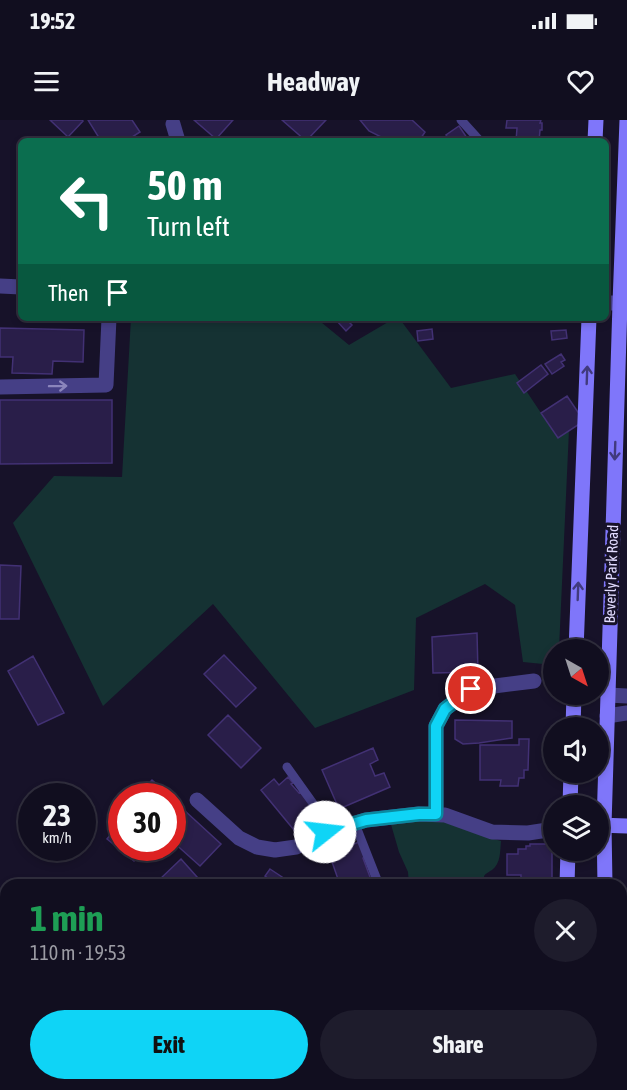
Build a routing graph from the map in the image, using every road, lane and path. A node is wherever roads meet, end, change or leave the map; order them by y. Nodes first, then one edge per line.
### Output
1 (461, 120) edge
2 (596, 120) edge
3 (627, 120) edge
4 (173, 124) dead end
5 (177, 138) edge
6 (477, 138) edge
7 (595, 138) edge
8 (0, 286) edge
9 (18, 287) edge
10 (613, 303) edge
11 (109, 321) edge
12 (589, 321) edge
13 (0, 387) edge
14 (622, 411) edge
15 (576, 639) edge
16 (609, 676) edge
17 (534, 681) dead end
18 (609, 696) edge
19 (627, 696) edge
20 (608, 705) edge
21 (627, 713) edge
22 (607, 716) junction
23 (288, 766) dead end
24 (603, 795) edge
25 (197, 800) dead end
26 (436, 814) junction
27 (356, 824) junction
28 (609, 825) edge
29 (627, 826) edge
30 (332, 830) junction
31 (543, 831) edge
32 (568, 861) edge
33 (603, 861) edge
34 (377, 879) edge
35 (567, 879) edge
36 (605, 879) edge

1 - 6 lane
2 - 7 main road
3 - 10 main road, Beverly Park Road
4 - 5 street
8 - 9 street
10 - 14 main road, Beverly Park Road
13 -> 11 street
15 -> 12 main road
14 -> 16 main road, Beverly Park Road
17 - 26 street
18 - 19 street
20 - 22 main road, Beverly Park Road
21 - 22 street
22 - 24 main road, Beverly Park Road
23 - 30 lane
25 - 30 street
26 - 27 street
26 - 31 street
27 - 30 street
27 - 34 lane
28 - 29 main road
32 - 35 main road
33 - 36 main road, Beverly Park Road

